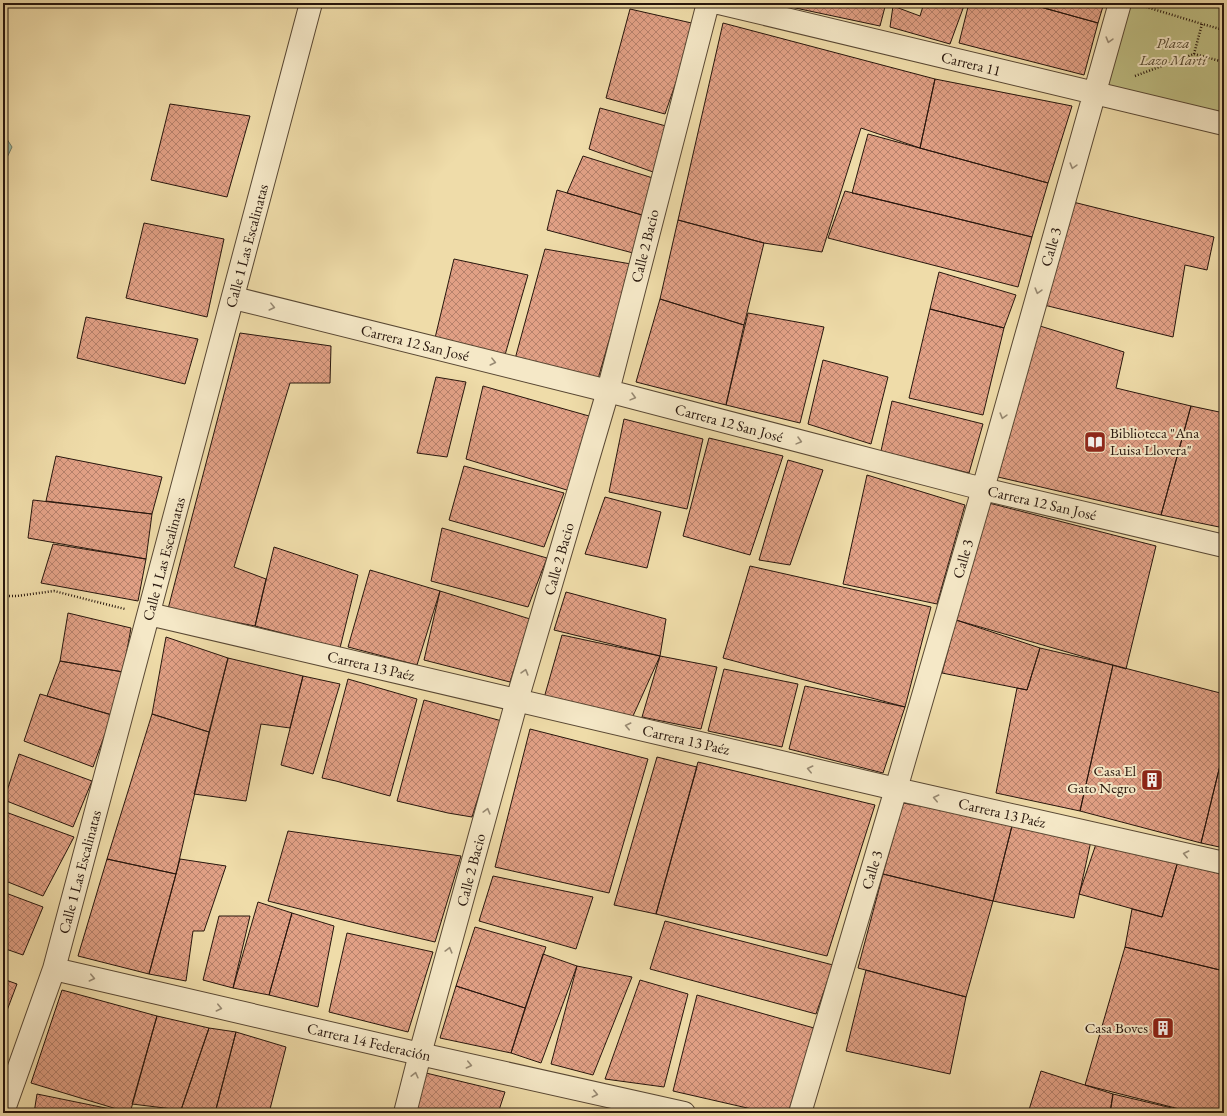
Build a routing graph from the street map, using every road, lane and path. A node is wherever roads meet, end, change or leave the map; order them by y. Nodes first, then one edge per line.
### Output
1 (311, 3) edge
2 (708, 3) edge
3 (719, 3) edge
4 (1120, 3) edge
5 (1141, 5) dead end
6 (1202, 24) junction
7 (1224, 30) edge
8 (1194, 54) junction
9 (1224, 62) edge
10 (1128, 78) dead end
11 (1094, 93) junction
12 (1224, 124) edge
13 (234, 298) junction
14 (608, 391) junction
15 (983, 489) junction
16 (1224, 546) edge
17 (3, 596) edge
18 (149, 614) junction
19 (517, 700) junction
20 (896, 789) junction
21 (1224, 862) edge
22 (54, 969) junction
23 (420, 1054) junction
24 (3, 1112) edge
25 (405, 1113) edge
26 (684, 1113) edge
27 (800, 1113) edge

1 - 13 street, Calle 1 Las Escalinatas
2 - 14 street, Calle 2 Bacio
3 - 11 street, Carrera 11
4 -> 11 street, Calle 3
5 - 6 path
6 - 7 path
6 - 8 path
8 - 9 path
8 - 10 path
11 - 12 street, Carrera 11
11 -> 15 street, Calle 3
13 -> 14 street, Carrera 12 San José
13 - 18 street, Calle 1 Las Escalinatas
14 -> 15 street, Carrera 12 San José
19 -> 14 street, Calle 2 Bacio
15 - 16 street, Carrera 12 San José
15 - 20 street, Calle 3
17 - 18 path
18 - 19 street, Carrera 13 Paéz
18 - 22 street, Calle 1 Las Escalinatas
20 -> 19 street, Carrera 13 Paéz
23 -> 19 street, Calle 2 Bacio
21 -> 20 street, Carrera 13 Paéz
20 - 27 street, Calle 3
22 -> 23 street, Carrera 14 Federación
22 - 24 street, Calle 1 Las Escalinatas
25 -> 23 street, Calle 2 Bacio
23 -> 26 street, Carrera 14 Federación

